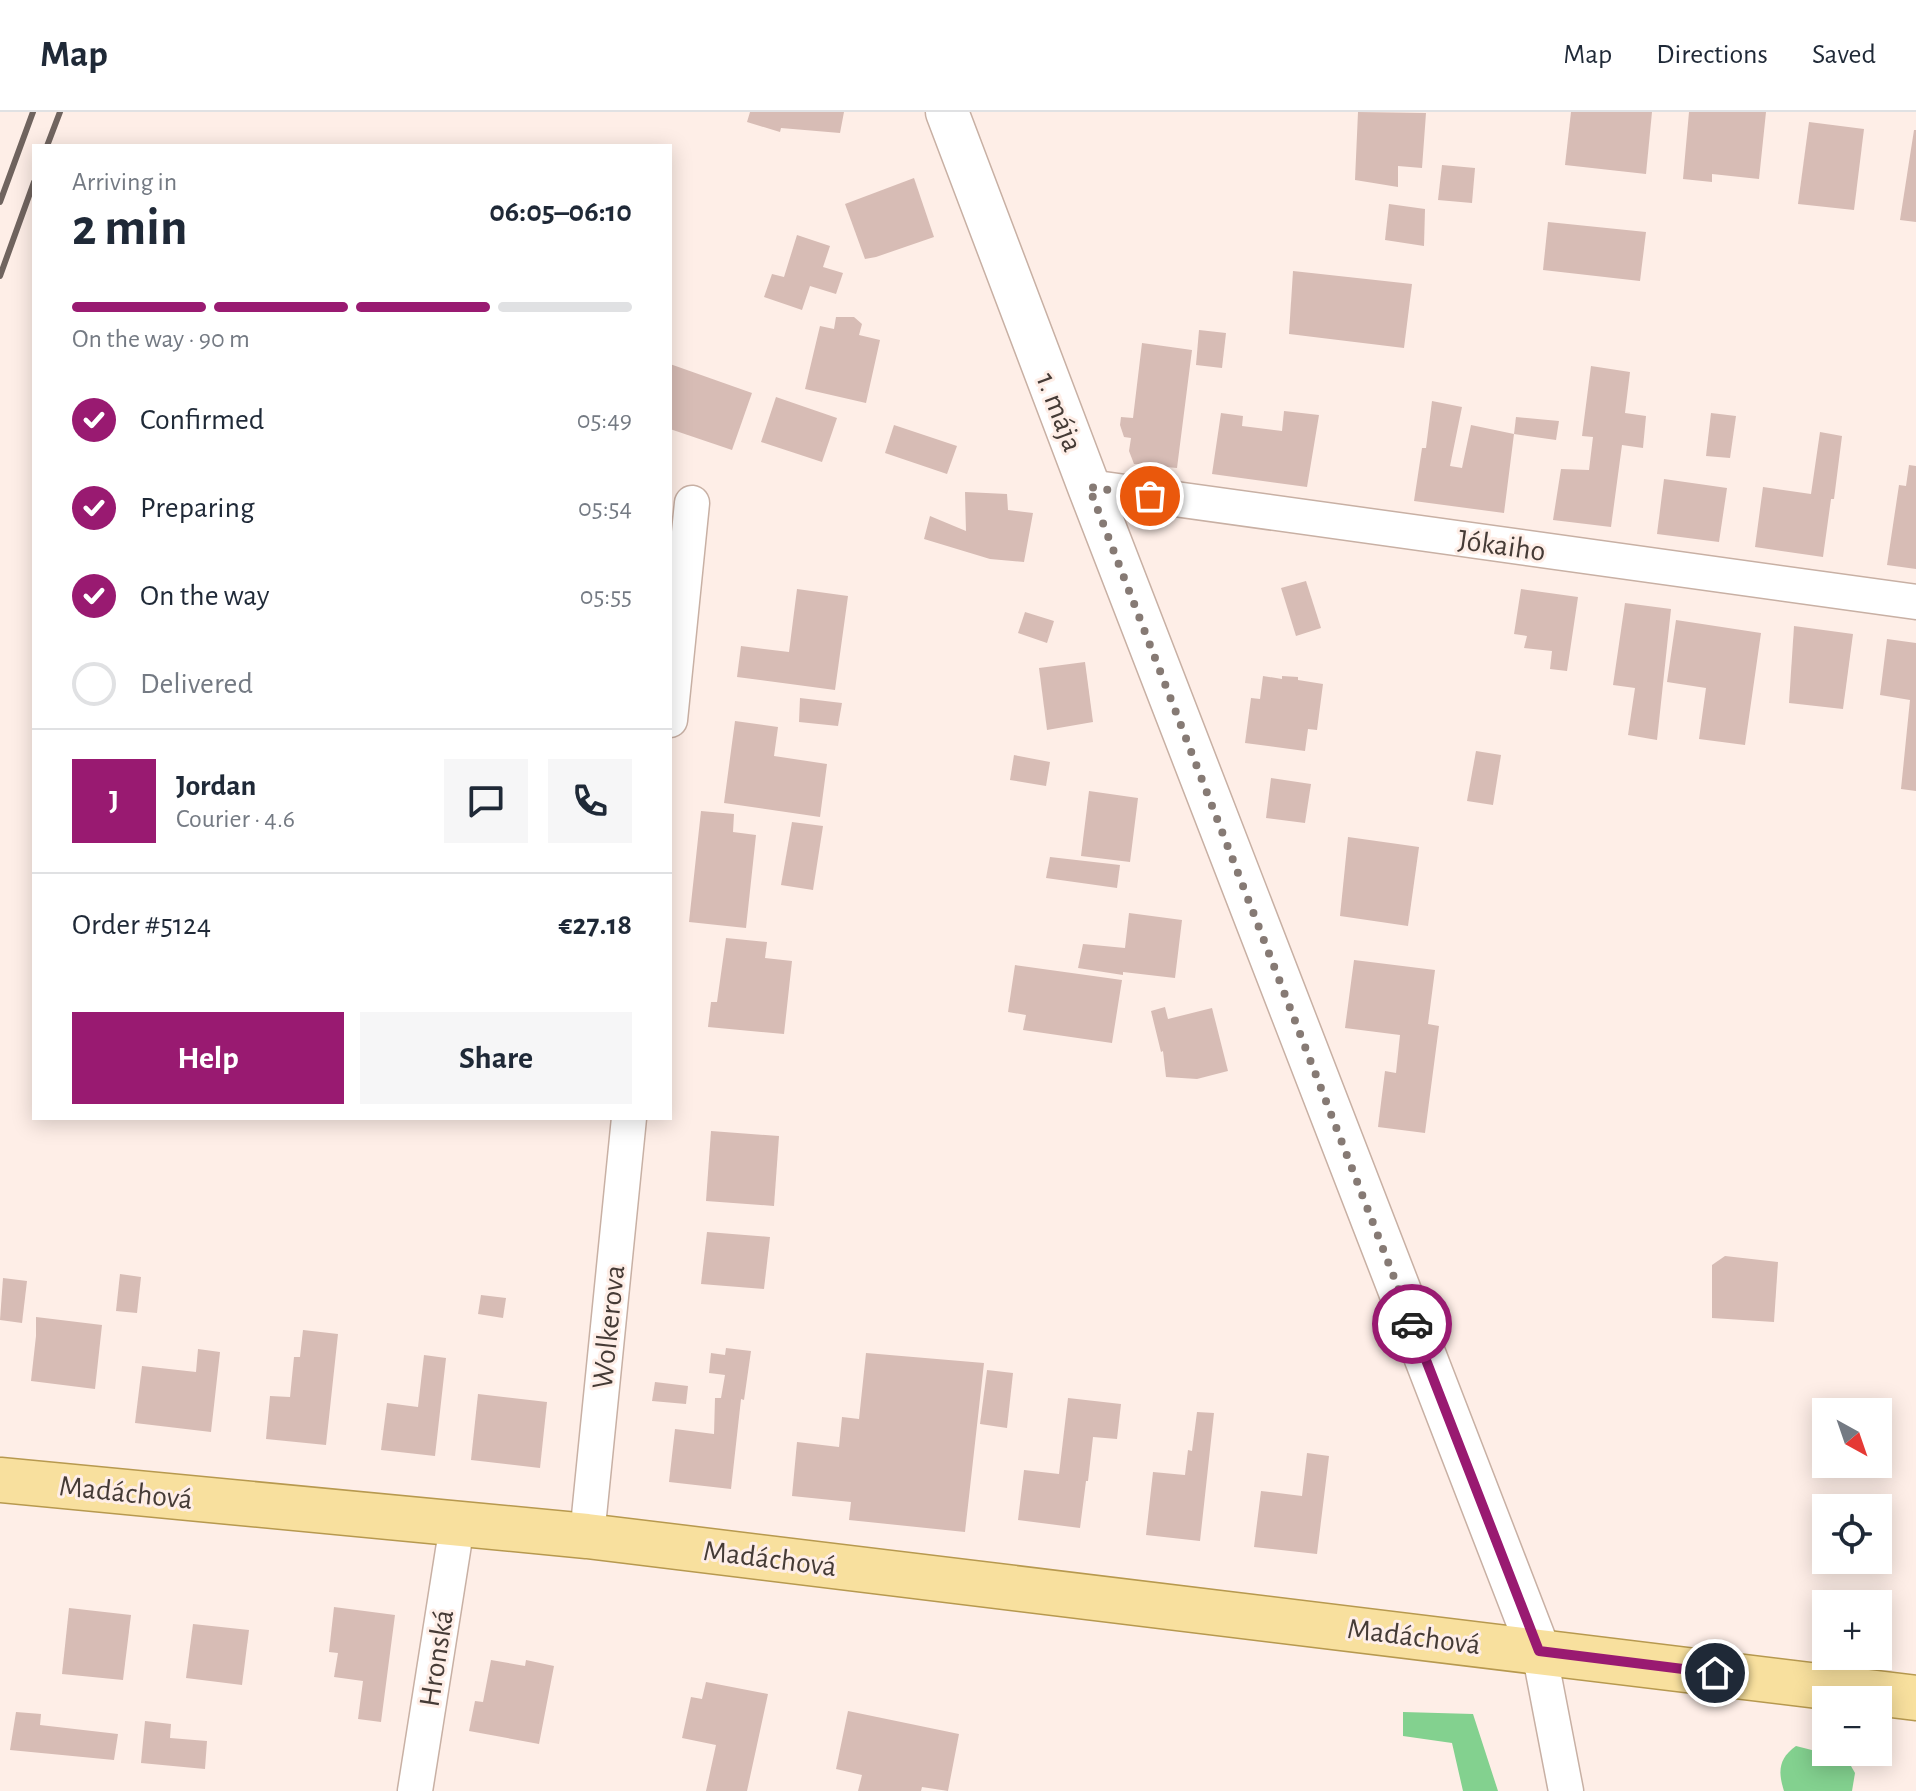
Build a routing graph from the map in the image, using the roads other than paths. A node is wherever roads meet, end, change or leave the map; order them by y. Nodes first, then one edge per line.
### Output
1 (947, 112) edge
2 (1089, 487) junction
3 (692, 503) dead end
4 (1916, 602) edge
5 (672, 700) edge
6 (629, 1120) edge
7 (0, 1480) edge
8 (457, 1525) junction
9 (587, 1536) junction
10 (1539, 1651) junction
11 (1916, 1698) edge
12 (415, 1791) edge
13 (1566, 1791) edge

1 - 2 street, 1. mája
2 - 4 street, Jókaiho
2 - 10 street, 1. mája
3 - 5 street
6 - 9 street, Wolkerova
7 - 8 main road, Madáchová
8 - 9 main road, Madáchová
8 - 12 street, Hronská
9 - 10 main road, Madáchová
10 - 11 main road, Madáchová
10 - 13 street

